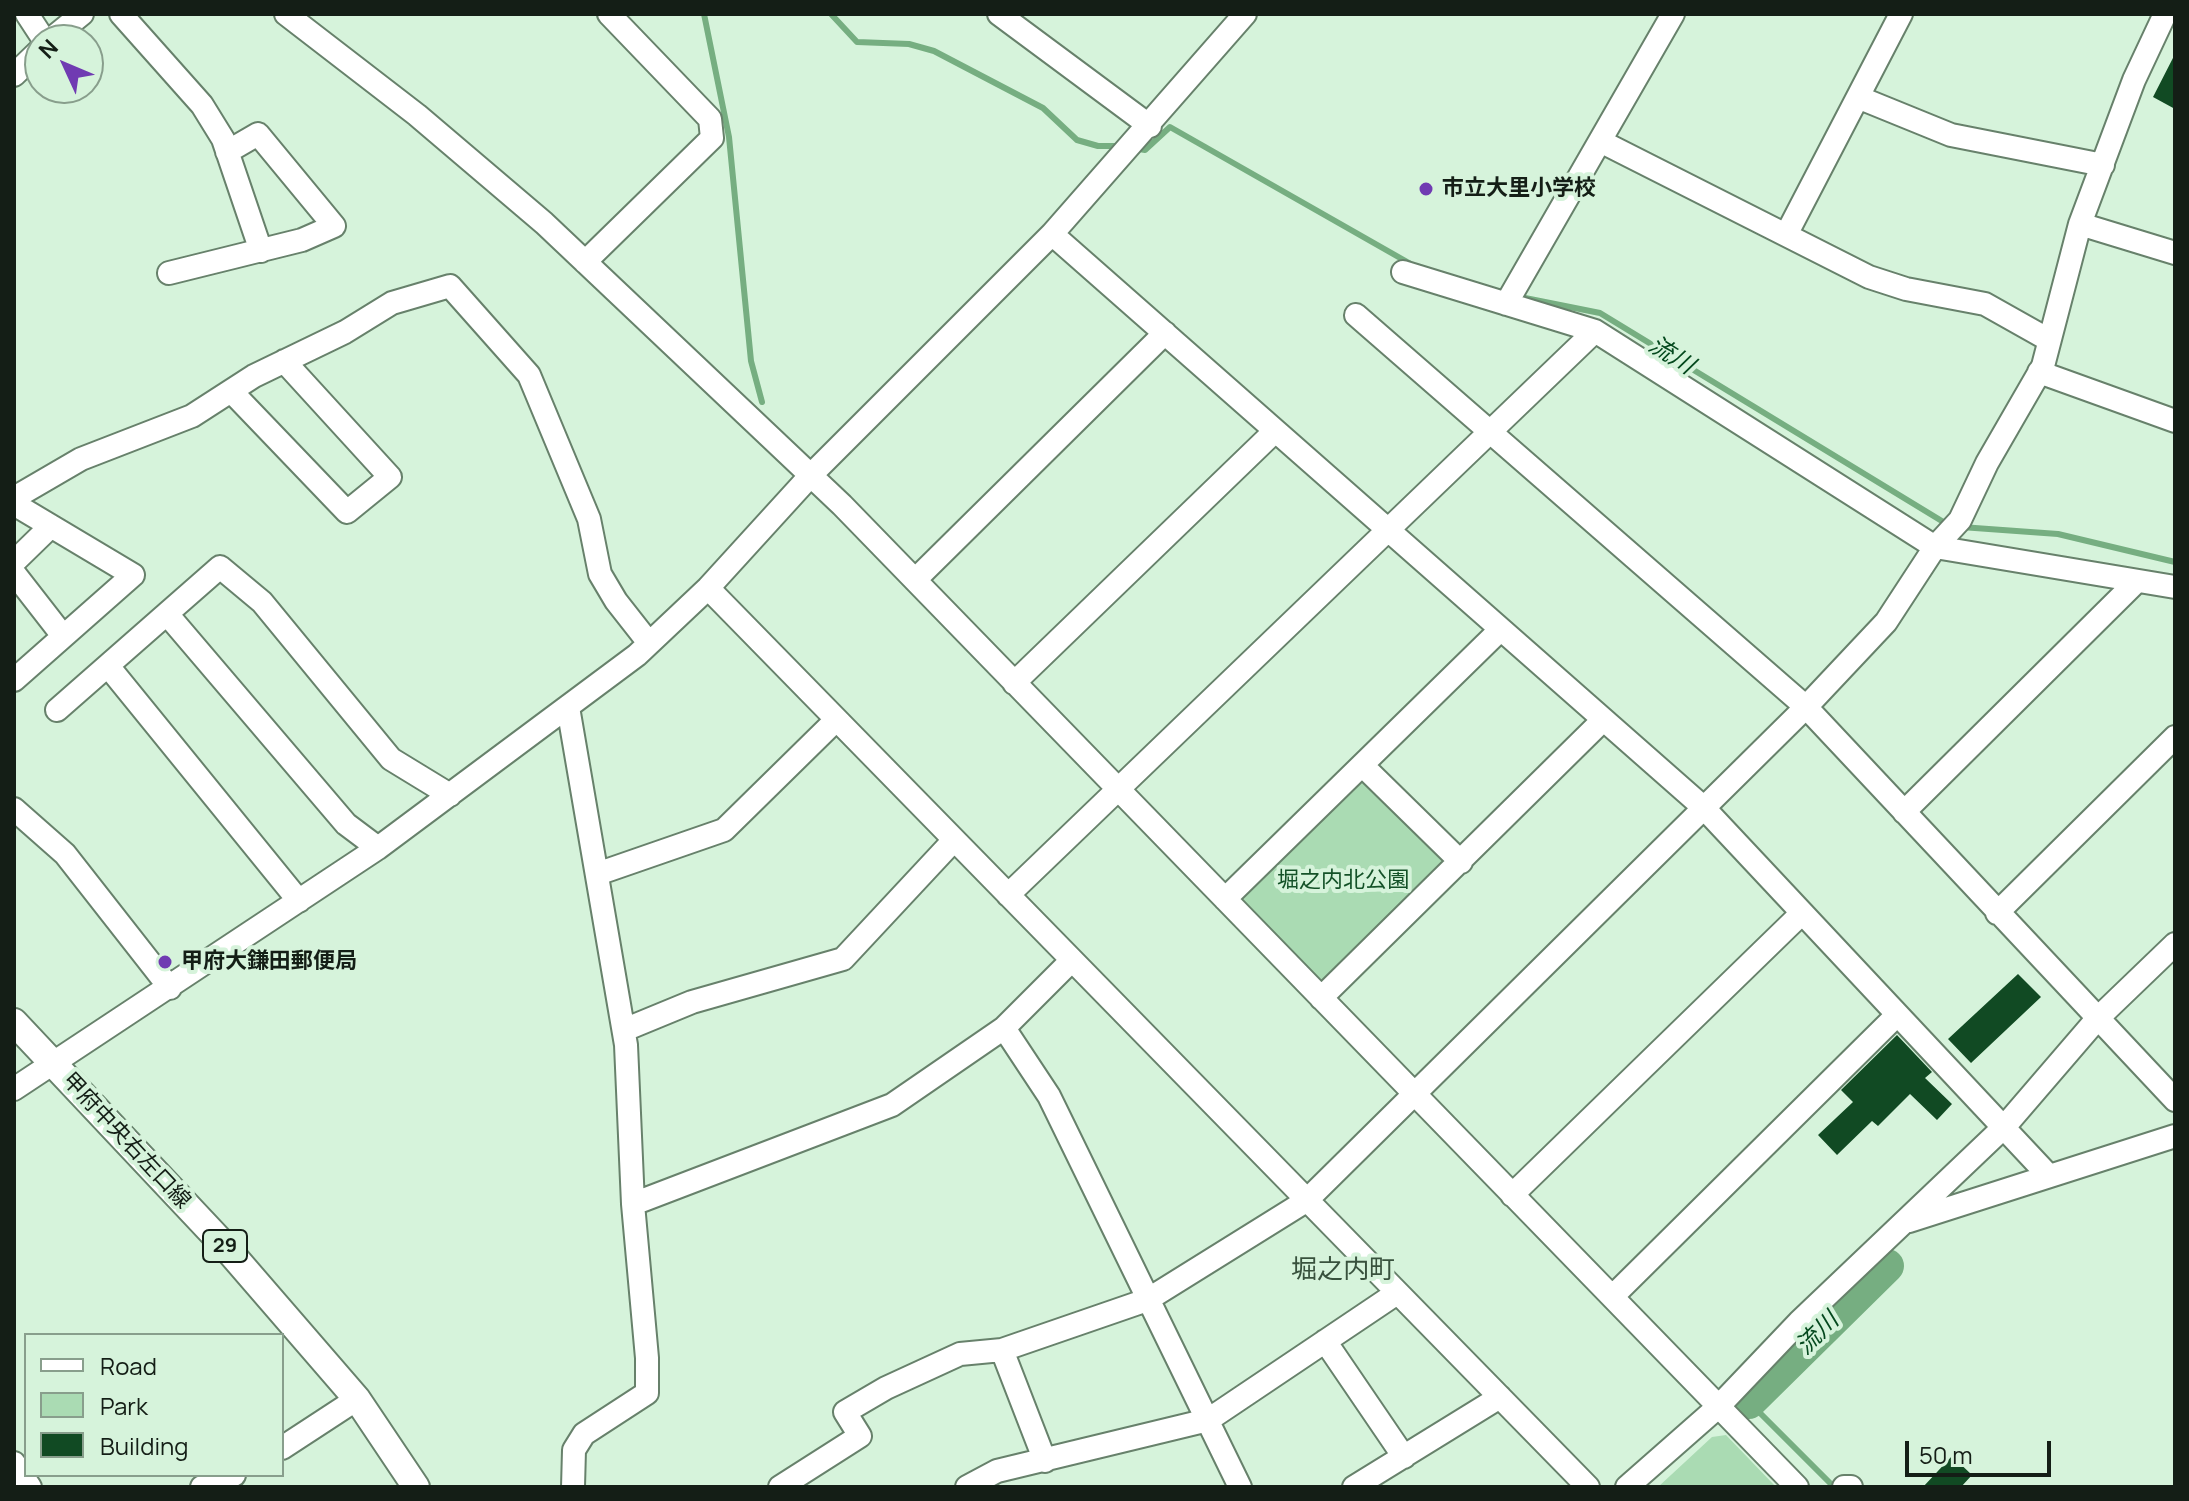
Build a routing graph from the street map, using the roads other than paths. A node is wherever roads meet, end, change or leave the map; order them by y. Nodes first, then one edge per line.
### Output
1 (82, 14) edge
2 (121, 14) edge
3 (286, 14) edge
4 (609, 14) edge
5 (999, 14) edge
6 (1245, 14) edge
7 (1673, 14) edge
8 (1901, 14) edge
9 (2165, 14) edge
10 (46, 24) edge
11 (1860, 98) junction
12 (1140, 138) junction
13 (1600, 141) junction
14 (227, 152) junction
15 (2103, 165) junction
16 (2080, 224) junction
17 (1052, 234) junction
18 (1786, 235) junction
19 (261, 251) junction
20 (2175, 253) edge
21 (585, 262) junction
22 (1403, 272) dead end
23 (169, 273) dead end
24 (1509, 299) junction
25 (1356, 315) dead end
26 (1595, 331) junction
27 (1165, 333) junction
28 (2049, 340) junction
29 (284, 361) junction
30 (2039, 372) junction
31 (231, 391) junction
32 (2175, 421) edge
33 (1275, 431) junction
34 (1491, 431) junction
35 (811, 475) junction
36 (14, 501) edge
37 (51, 526) junction
38 (1387, 530) junction
39 (1939, 542) junction
40 (14, 562) edge
41 (14, 573) edge
42 (915, 580) junction
43 (2136, 582) junction
44 (2175, 587) edge
45 (708, 588) junction
46 (167, 614) junction
47 (1499, 631) junction
48 (63, 636) junction
49 (649, 643) junction
50 (108, 666) junction
51 (14, 680) edge
52 (1014, 683) junction
53 (568, 707) junction
54 (1806, 707) junction
55 (57, 710) dead end
56 (836, 720) junction
57 (1603, 720) junction
58 (2175, 737) edge
59 (1363, 766) junction
60 (1116, 789) junction
61 (450, 795) junction
62 (1703, 807) junction
63 (14, 809) edge
64 (1904, 812) junction
65 (954, 840) junction
66 (378, 848) junction
67 (1461, 862) junction
68 (597, 874) junction
69 (1008, 895) junction
70 (1225, 899) junction
71 (299, 901) junction
72 (1997, 913) junction
73 (1801, 914) junction
74 (2175, 944) edge
75 (1071, 961) junction
76 (170, 988) junction
77 (1321, 998) junction
78 (1897, 1015) junction
79 (2097, 1019) junction
80 (14, 1022) edge
81 (1004, 1028) junction
82 (624, 1030) junction
83 (54, 1065) junction
84 (14, 1089) edge
85 (1414, 1095) junction
86 (2175, 1100) edge
87 (2005, 1126) junction
88 (2175, 1136) edge
89 (2049, 1176) junction
90 (1512, 1195) junction
91 (1306, 1201) junction
92 (633, 1204) junction
93 (1903, 1223) junction
94 (1397, 1293) junction
95 (1613, 1296) junction
96 (1147, 1300) junction
97 (1325, 1341) junction
98 (1002, 1350) junction
99 (1500, 1397) junction
100 (357, 1399) junction
101 (1718, 1407) junction
102 (1208, 1420) junction
103 (284, 1447) edge
104 (1404, 1457) junction
105 (1045, 1461) junction
106 (14, 1463) edge
107 (229, 1477) edge
108 (1002, 1479) edge
109 (420, 1486) edge
110 (30, 1487) edge
111 (202, 1487) edge
112 (573, 1487) edge
113 (780, 1487) edge
114 (967, 1487) edge
115 (1240, 1487) edge
116 (1354, 1487) edge
117 (1588, 1487) edge
118 (1627, 1487) edge
119 (1797, 1487) edge

1 - 10 street
2 - 14 street
3 - 21 street
4 - 21 street
5 - 12 street
6 - 12 street
7 - 13 street
8 - 11 street
9 - 15 street
11 - 15 street
11 - 18 street
12 - 17 street
13 - 18 street
13 - 24 street
14 - 19 street
14 - 19 street
15 - 16 street
16 - 20 street
16 - 28 street
17 - 27 street
17 - 35 street
18 - 28 street
19 - 23 street
21 - 35 street
22 - 24 street
24 - 26 street
25 - 34 street
26 - 34 street
26 - 39 street
27 - 33 street
27 - 42 street
28 - 30 street
29 - 31 street
29 - 31 street
29 - 49 street
30 - 32 street
30 - 39 street
31 - 36 street
33 - 38 street
33 - 52 street
34 - 38 street
34 - 54 street
35 - 42 street
35 - 45 street
36 - 37 street
37 - 40 street
37 - 48 street
38 - 47 street
38 - 60 street
39 - 43 street
39 - 54 street
41 - 48 street
42 - 52 street
43 - 44 street
43 - 64 street
45 - 49 street
45 - 56 street
46 - 50 street
46 - 61 street
46 - 66 street
47 - 57 street
47 - 59 street
48 - 51 street
49 - 53 street
50 - 55 street
50 - 71 street
52 - 60 street
53 - 61 street
53 - 68 street
54 - 62 street
54 - 64 street
56 - 65 street
56 - 68 street
57 - 62 street
57 - 67 street
58 - 72 street
59 - 67 street
59 - 70 street
60 - 69 street
60 - 70 street
61 - 66 street
62 - 73 street
62 - 85 street
63 - 76 street
64 - 72 street
65 - 69 street
65 - 82 street
66 - 71 street
67 - 77 street
68 - 82 street
69 - 75 street
70 - 77 street
71 - 76 street
72 - 79 street
73 - 78 street
73 - 90 street
74 - 79 street
75 - 81 street
75 - 91 street
76 - 83 street
77 - 85 street
78 - 87 street
78 - 95 street
79 - 86 street
79 - 87 street
80 - 83 main road, 甲府中央右左口線 / 29
81 - 92 street
81 - 96 street
82 - 92 street
83 - 84 street
83 - 100 main road, 甲府中央右左口線 / 29
85 - 90 street
85 - 91 street
87 - 89 street
87 - 93 street
88 - 89 street
89 - 93 street
90 - 95 street
91 - 94 street
91 - 96 street
92 - 112 street
93 - 101 street
94 - 97 street
94 - 99 street
95 - 101 street
96 - 98 street
96 - 102 street
97 - 102 street
97 - 104 street
98 - 105 street
98 - 113 street
99 - 104 street
99 - 117 street
100 - 103 street
100 - 109 main road, 甲府中央右左口線 / 29
101 - 118 street
101 - 119 street
102 - 105 street
102 - 115 street
104 - 116 street
105 - 108 street
106 - 110 street
107 - 111 street
108 - 114 street

